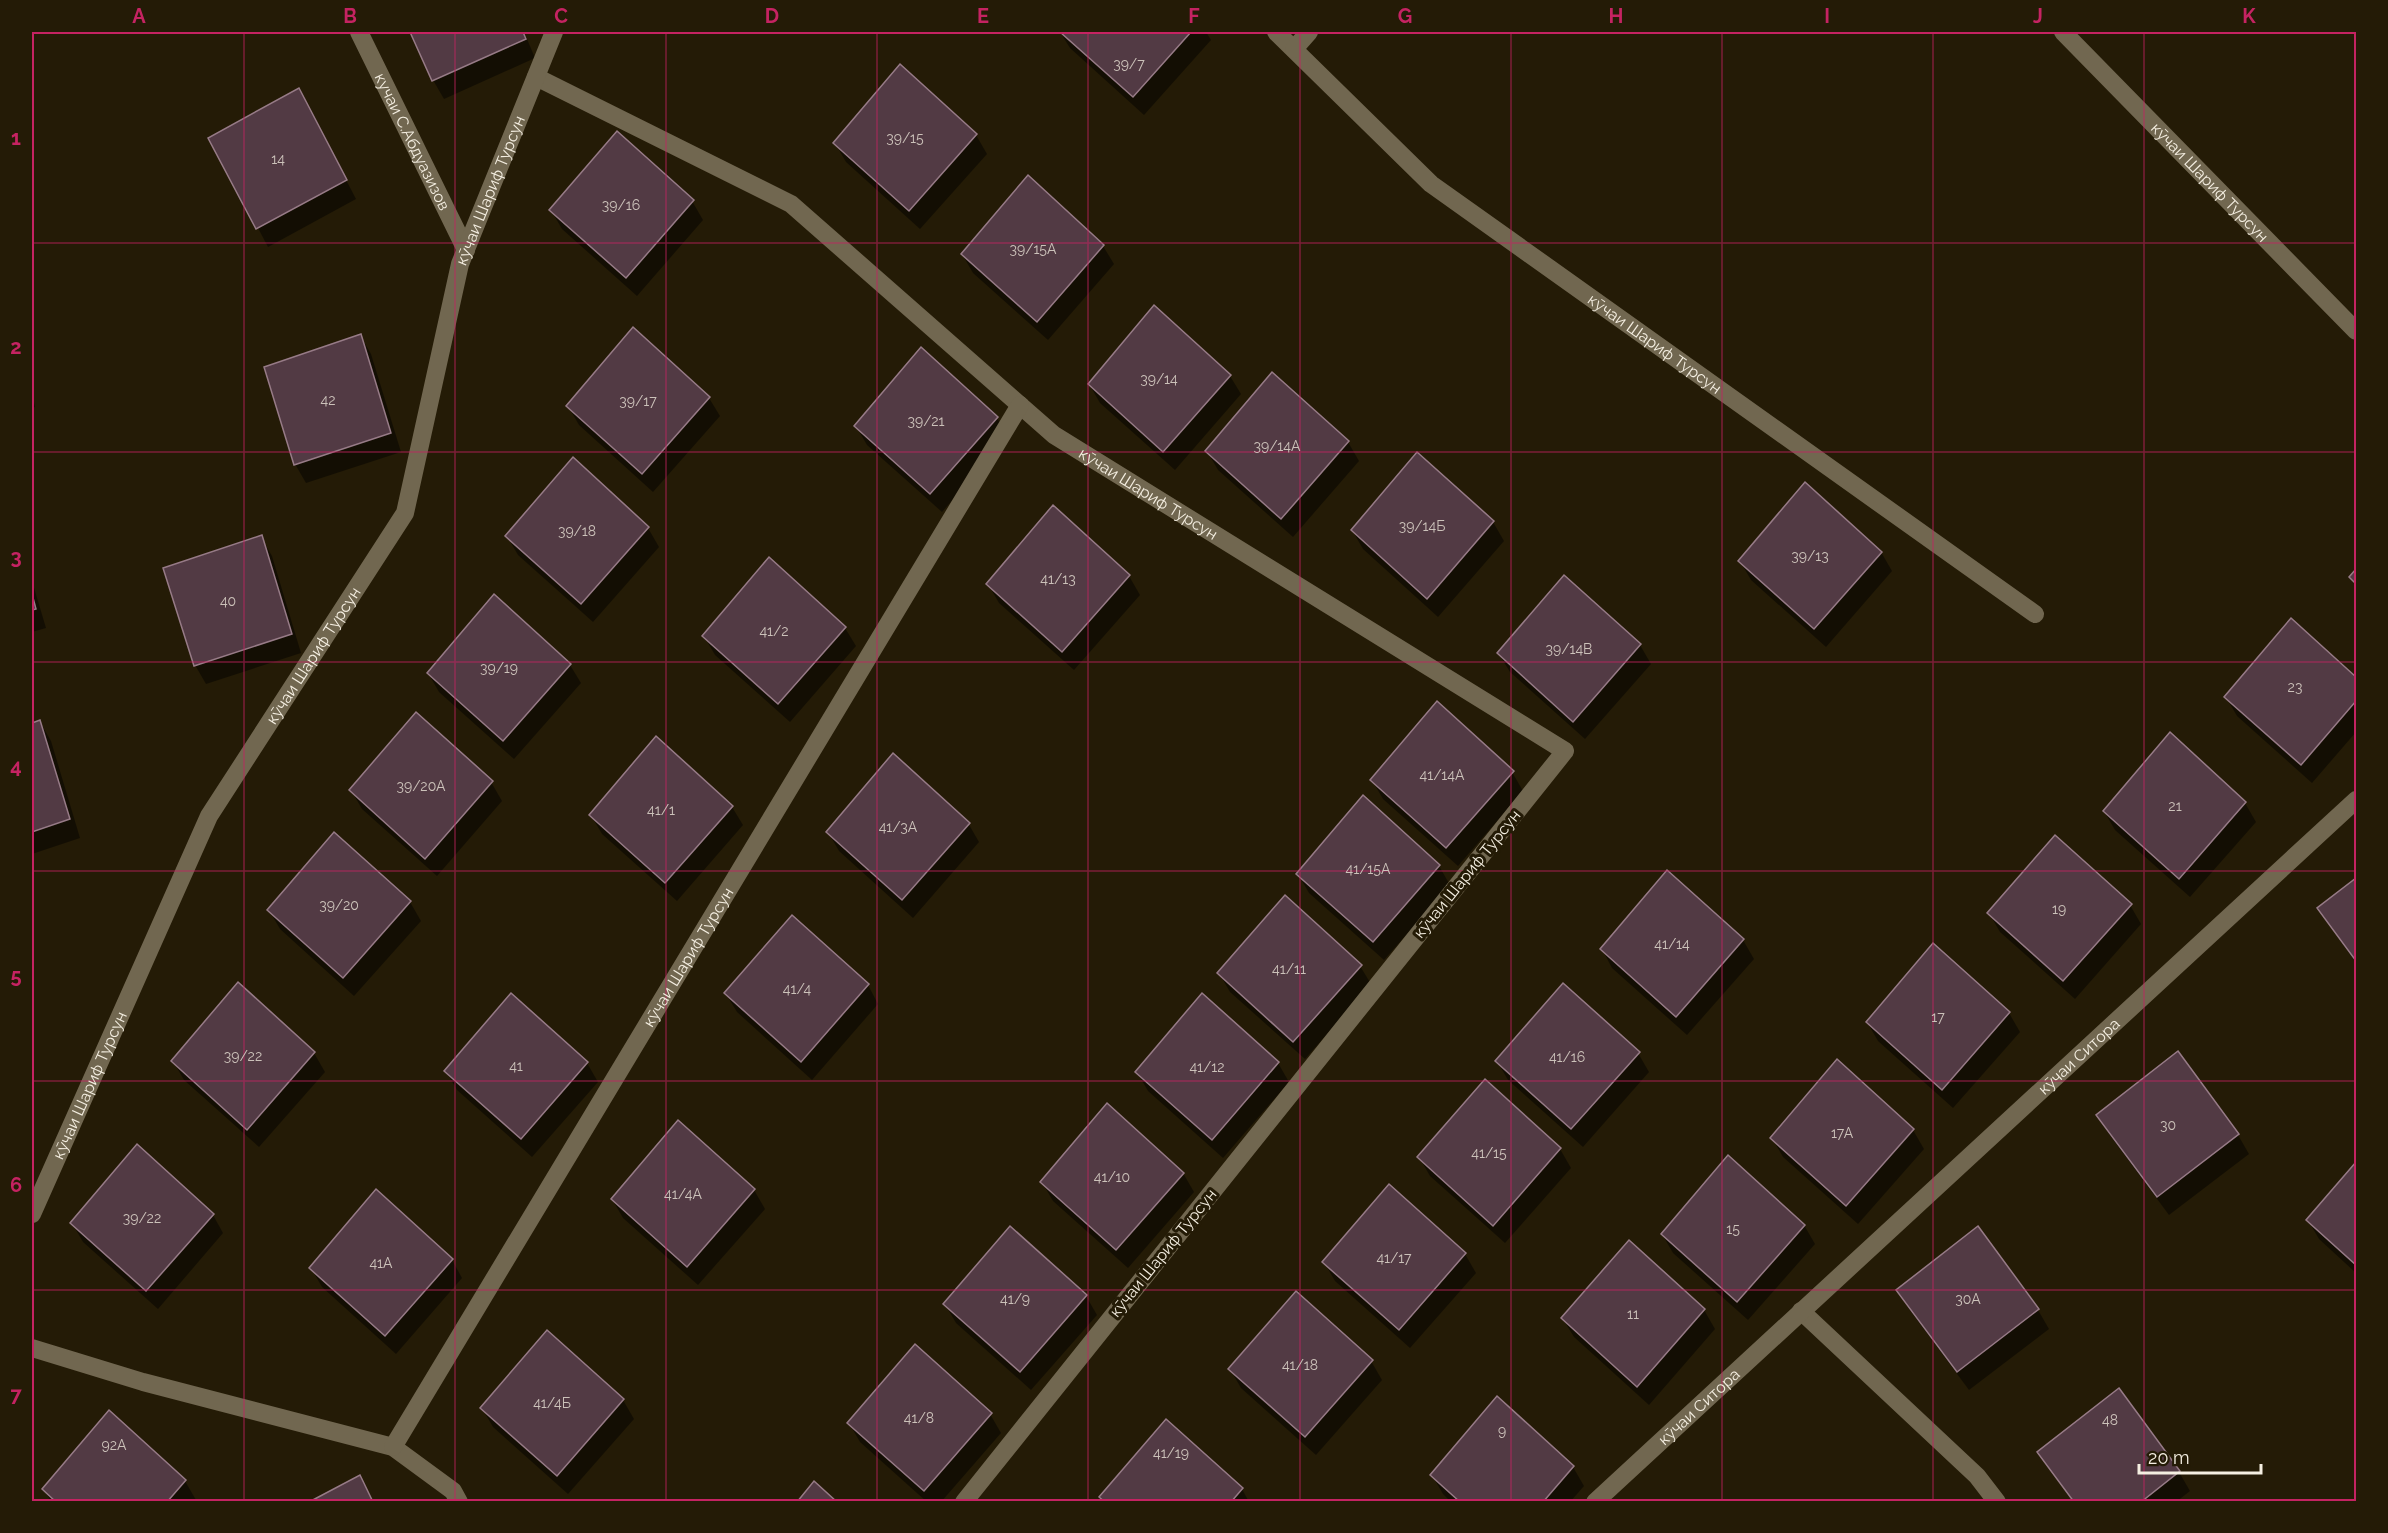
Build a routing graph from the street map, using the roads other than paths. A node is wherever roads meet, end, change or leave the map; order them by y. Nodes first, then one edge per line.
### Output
1 (359, 32) edge
2 (555, 32) edge
3 (1276, 32) edge
4 (1309, 32) edge
5 (2063, 32) edge
6 (1294, 49) junction
7 (536, 77) junction
8 (466, 250) junction
9 (2356, 331) edge
10 (1020, 405) junction
11 (2035, 614) dead end
12 (2356, 800) edge
13 (32, 1214) edge
14 (1801, 1311) junction
15 (32, 1348) edge
16 (393, 1447) junction
17 (459, 1502) edge
18 (964, 1502) edge
19 (1595, 1502) edge
20 (1997, 1502) edge

1 - 8 street, кучаи С.Абдуазизов
2 - 7 street, кӯчаи Шариф Турсун
3 - 6 street, кӯчаи Шариф Турсун
4 - 6 street
5 - 9 street, кӯчаи Шариф Турсун
6 - 11 street, кӯчаи Шариф Турсун
7 - 8 street, кӯчаи Шариф Турсун
7 - 10 street, кӯчаи Шариф Турсун
8 - 13 street, кӯчаи Шариф Турсун
10 - 16 street, кӯчаи Шариф Турсун
10 - 18 street, кӯчаи Шариф Турсун
12 - 14 street, кӯчаи Ситора
14 - 19 street, кӯчаи Ситора
14 - 20 street
15 - 16 street
16 - 17 street

